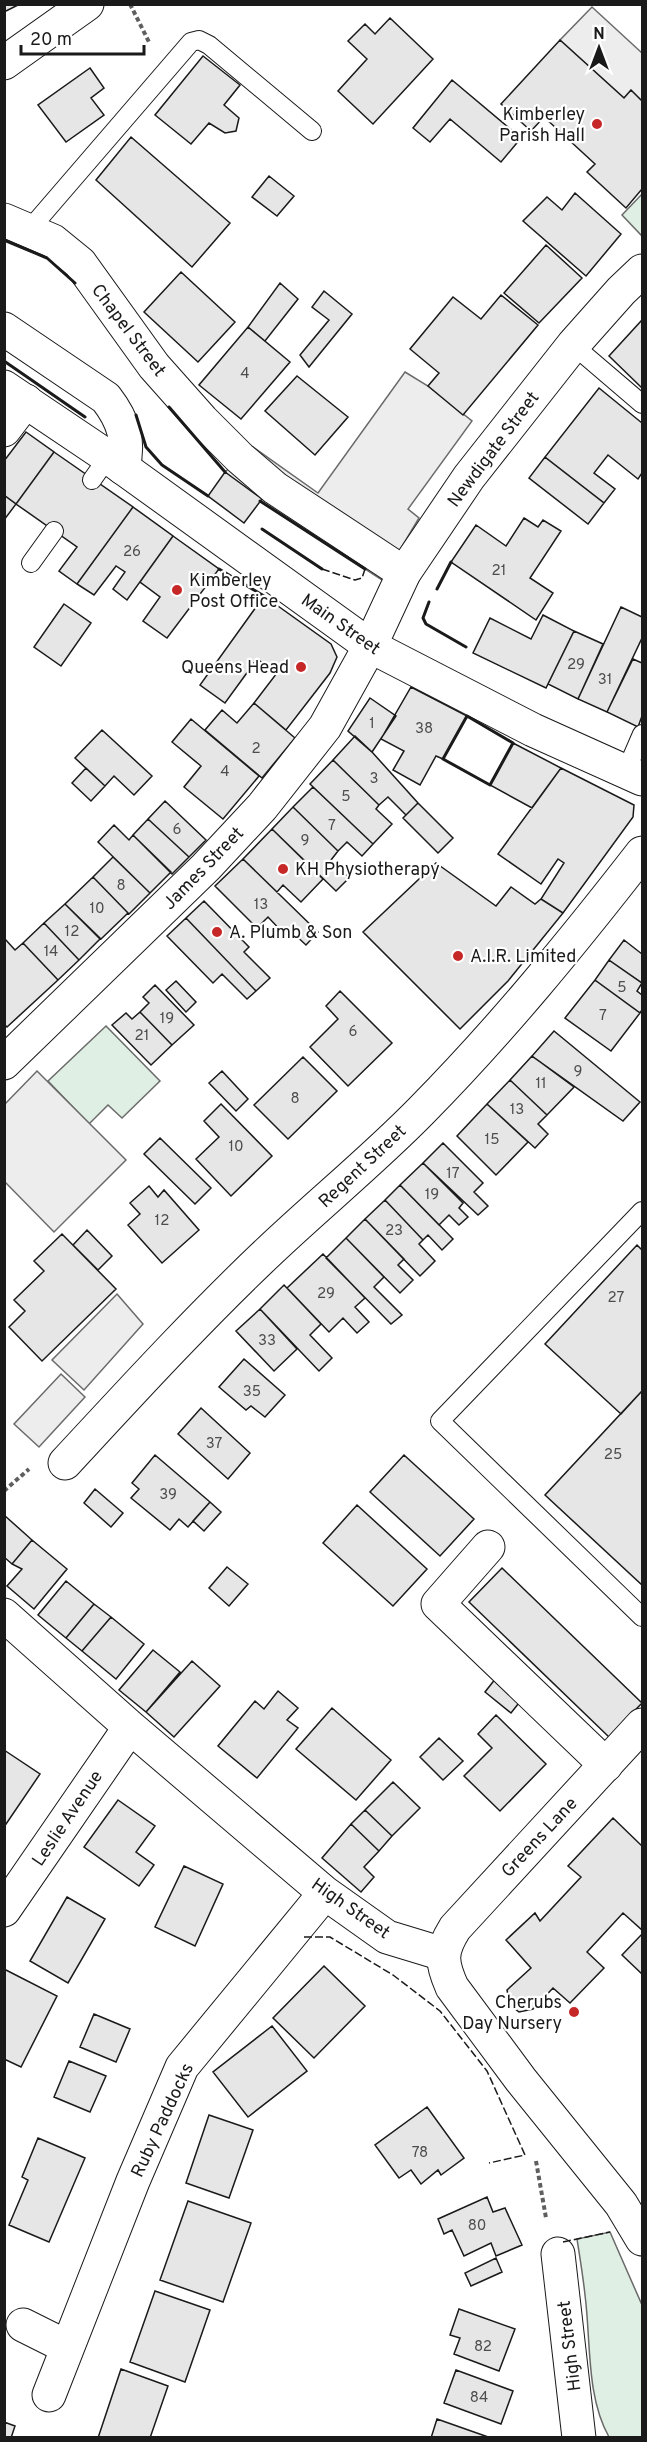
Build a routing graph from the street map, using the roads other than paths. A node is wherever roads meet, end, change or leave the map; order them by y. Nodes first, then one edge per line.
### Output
1 (87, 4) edge
2 (4, 63) edge
3 (312, 131) dead end
4 (17, 225) edge
5 (642, 271) edge
6 (4, 329) edge
7 (573, 345) junction
8 (15, 394) edge
9 (642, 404) edge
10 (4, 430) edge
11 (108, 468) junction
12 (54, 531) dead end
13 (31, 563) dead end
14 (404, 573) junction
15 (369, 646) junction
16 (642, 734) edge
17 (634, 775) edge
18 (642, 853) edge
19 (4, 1063) edge
20 (642, 1211) edge
21 (64, 1463) dead end
22 (488, 1547) dead end
23 (4, 1615) edge
24 (642, 1617) edge
25 (642, 1725) edge
26 (130, 1727) junction
27 (606, 1765) junction
28 (325, 1893) junction
29 (4, 1910) edge
30 (442, 1954) junction
31 (642, 2239) edge
32 (558, 2254) road end
33 (23, 2325) dead end
34 (67, 2346) junction
35 (49, 2395) dead end
36 (579, 2438) edge

1 - 2 street
3 - 4 lane
4 - 14 street, Chapel Street
5 - 7 street, Newdigate Street
6 - 11 street
7 - 9 lane
7 - 14 street, Newdigate Street
8 - 10 street
8 - 11 street, Main Street
11 - 15 street, Main Street
12 - 13 lane
14 - 15 street, Newdigate Street
15 - 17 street, Main Street
15 - 19 street, James Street
16 - 17 lane
18 - 21 street, Regent Street
20 - 24 lane
22 - 27 street
23 - 26 street, High Street
25 - 27 street, Greens Lane
26 - 28 street, High Street
26 - 29 street, Leslie Avenue
27 - 30 street, Greens Lane
28 - 30 street, High Street
28 - 34 street, Ruby Paddocks
30 - 31 street
32 - 36 street, High Street
33 - 34 street
34 - 35 street, Ruby Paddocks

